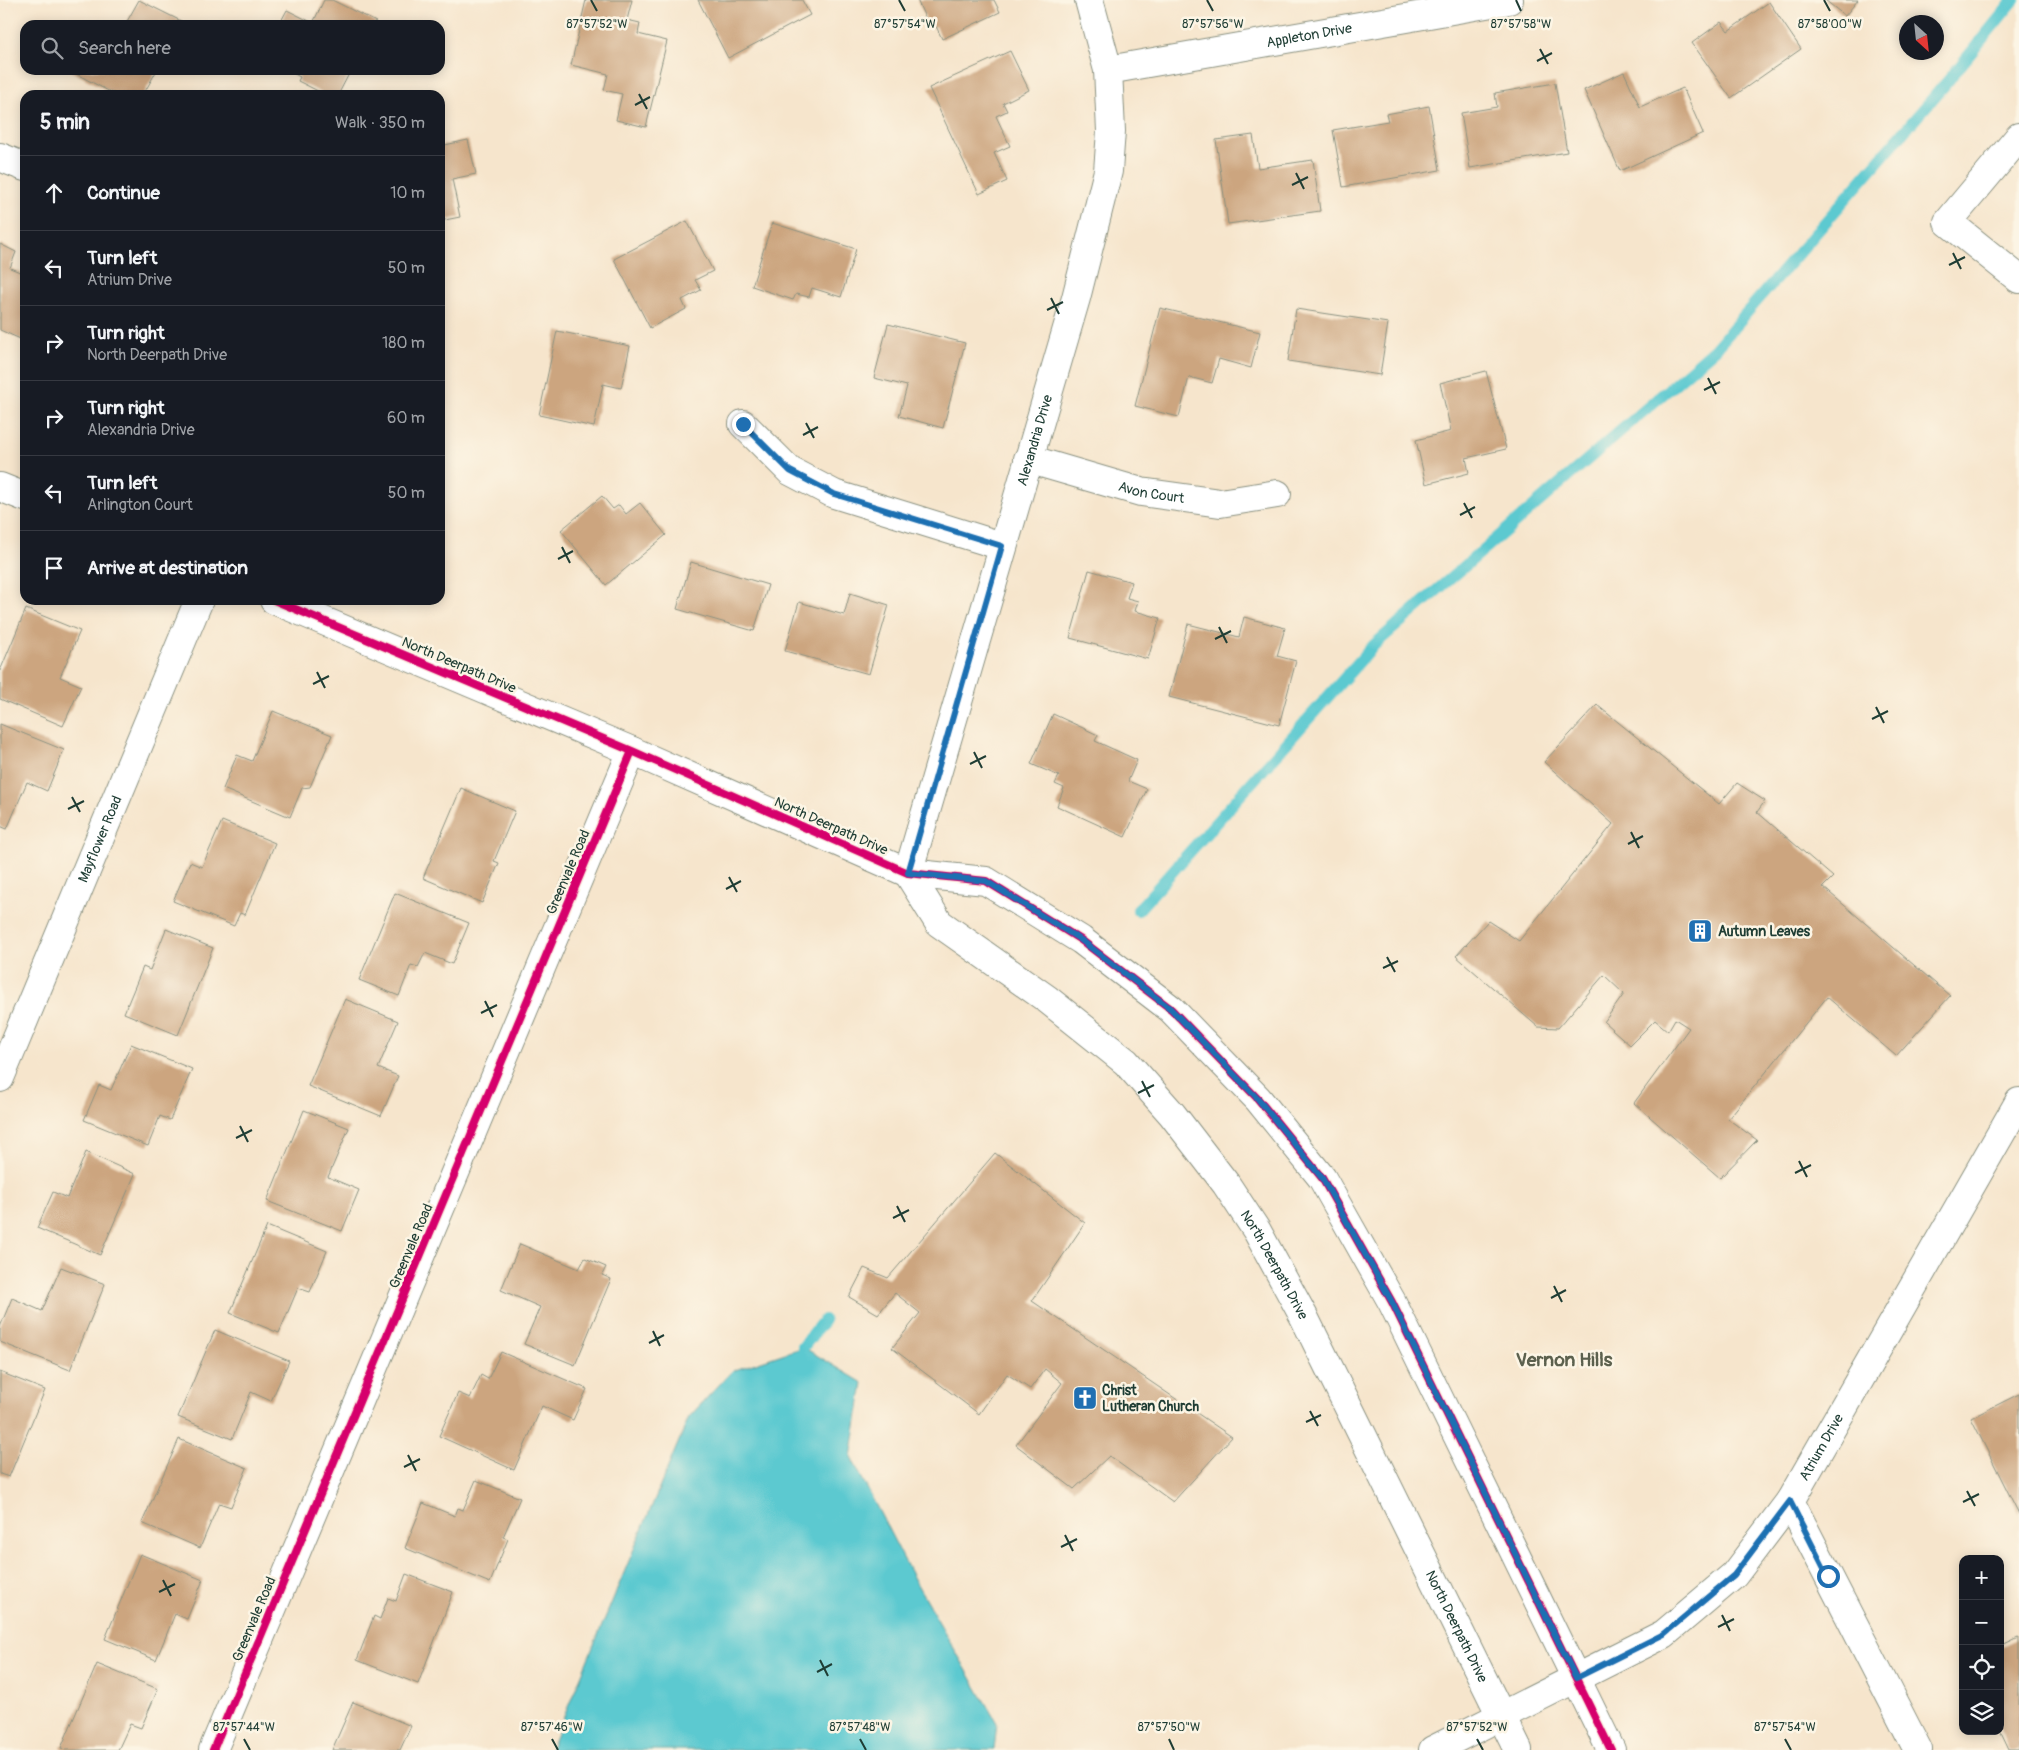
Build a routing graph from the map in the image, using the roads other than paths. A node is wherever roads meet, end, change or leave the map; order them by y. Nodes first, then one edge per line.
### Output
1 (1089, 0) edge
2 (1509, 0) edge
3 (1108, 70) junction
4 (2019, 137) edge
5 (0, 157) edge
6 (20, 165) edge
7 (2019, 279) edge
8 (743, 424) dead end
9 (1028, 460) junction
10 (0, 487) edge
11 (1277, 494) dead end
12 (20, 495) edge
13 (1002, 546) junction
14 (197, 605) edge
15 (286, 605) edge
16 (632, 751) junction
17 (908, 873) junction
18 (0, 1078) edge
19 (2019, 1102) edge
20 (1790, 1501) junction
21 (1576, 1678) junction
22 (1501, 1715) junction
23 (213, 1750) edge
24 (1433, 1750) edge
25 (1518, 1750) edge
26 (1611, 1750) edge
27 (1918, 1750) edge

1 - 3 street, Alexandria Drive
2 - 3 street, Appleton Drive
3 - 9 street, Alexandria Drive
4 - 7 street
5 - 6 street
8 - 13 street
9 - 11 street, Avon Court
9 - 13 street, Alexandria Drive
10 - 12 street
13 - 17 street, Alexandria Drive
14 - 18 street, Mayflower Road
15 - 16 street, North Deerpath Drive
16 - 17 street, North Deerpath Drive
16 - 23 street, Greenvale Road
17 - 21 street, North Deerpath Drive
17 - 22 street, North Deerpath Drive
19 - 20 street, Atrium Drive
20 - 21 street, Atrium Drive
20 - 27 street
21 - 22 street, Atrium Drive
21 - 26 street, North Deerpath Drive
22 - 24 street, Atrium Drive
22 - 25 street, North Deerpath Drive

